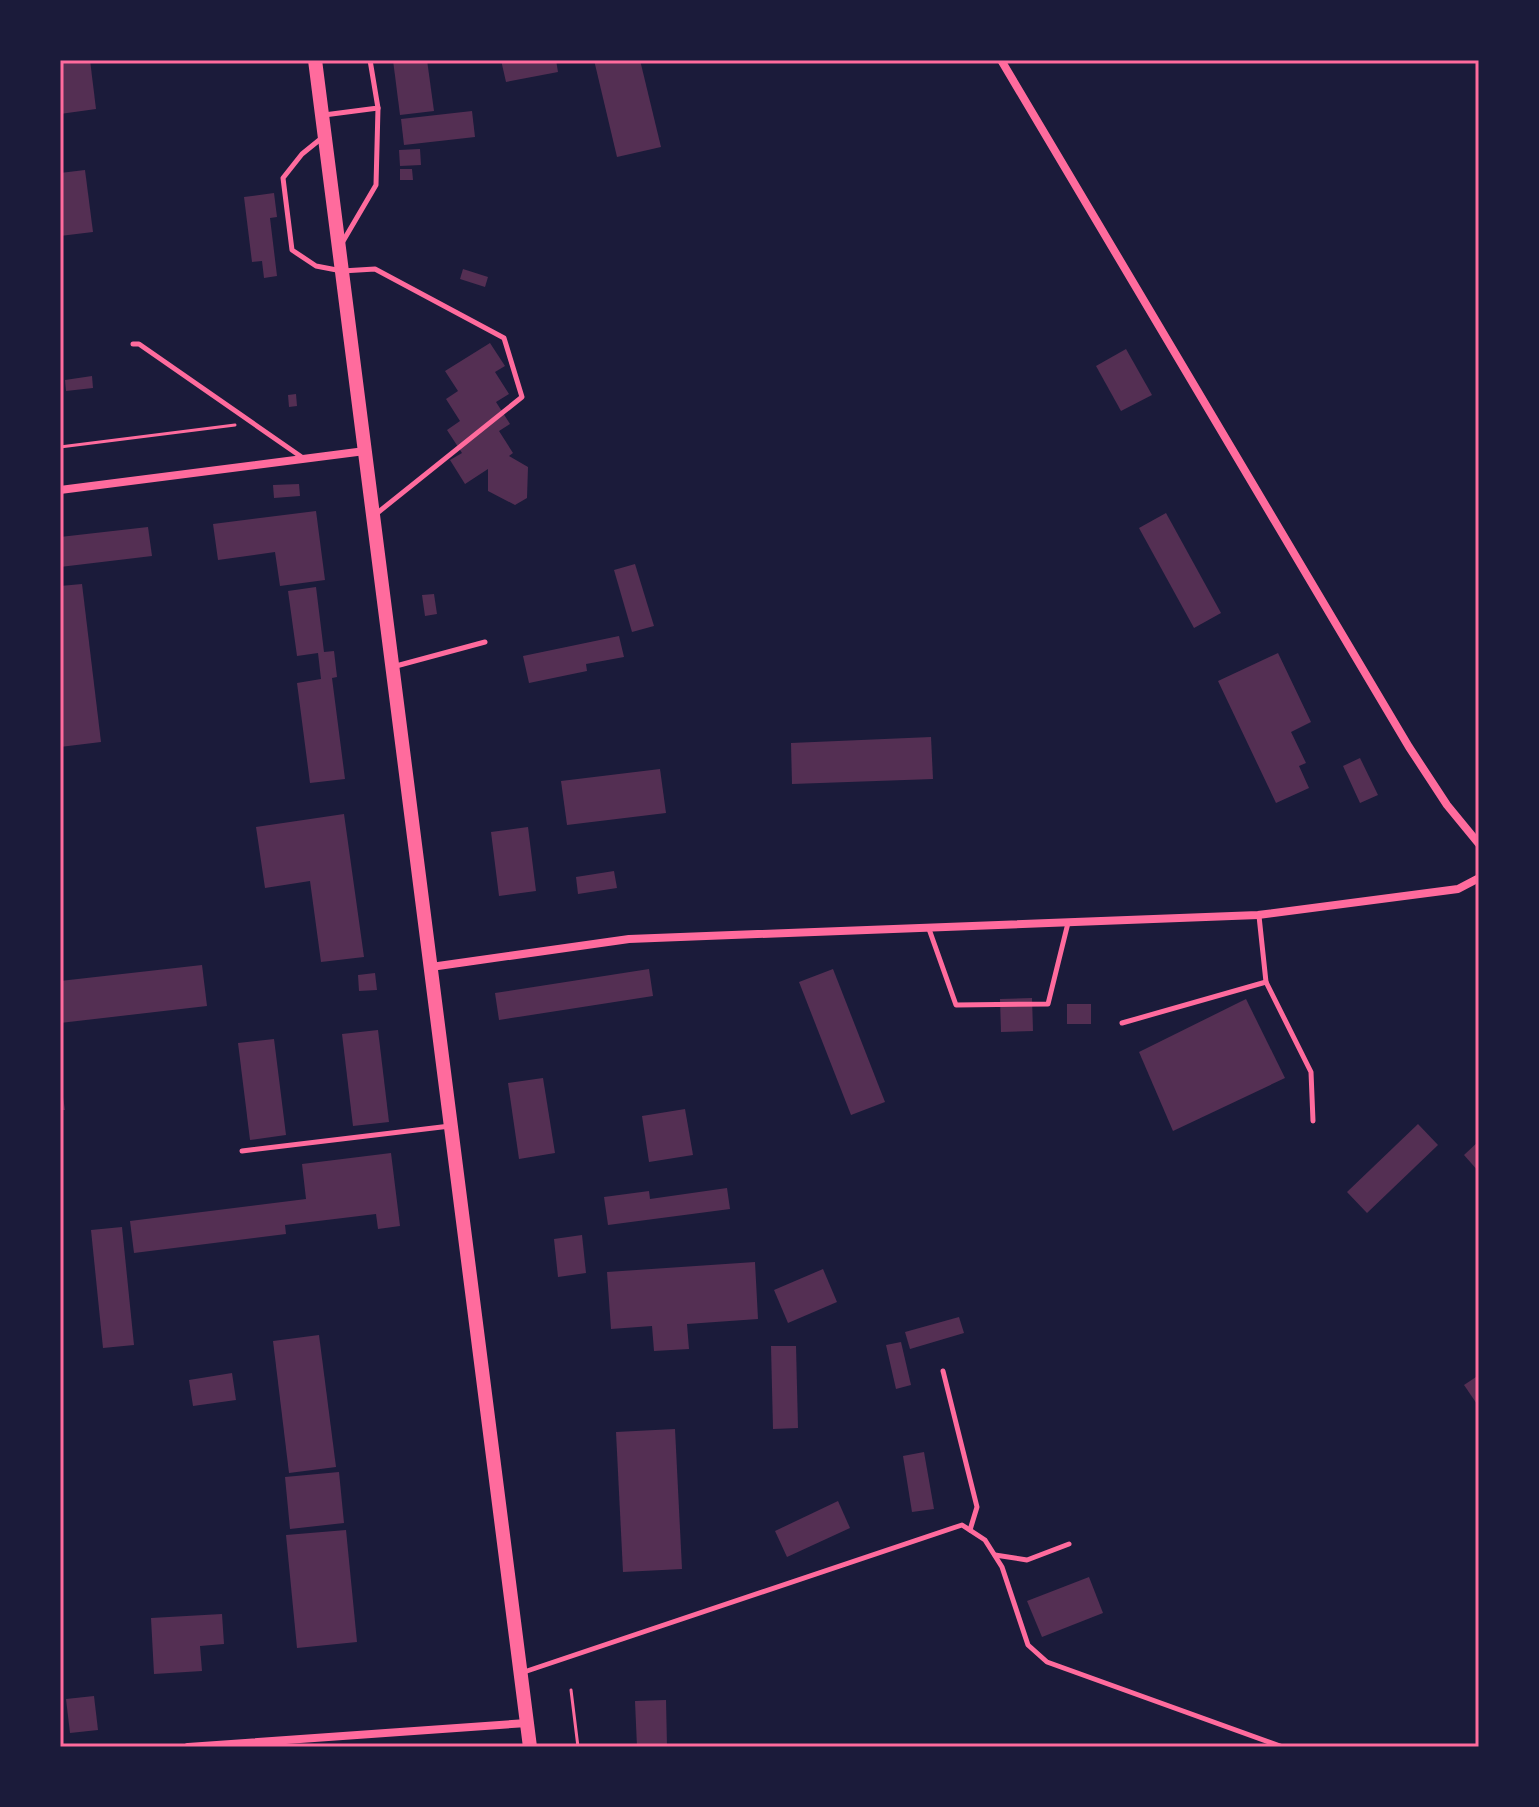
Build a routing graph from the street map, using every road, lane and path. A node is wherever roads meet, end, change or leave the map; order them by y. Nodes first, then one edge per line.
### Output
1 (315, 60) edge
2 (370, 60) edge
3 (1001, 60) edge
4 (378, 108) junction
5 (323, 115) junction
6 (325, 135) junction
7 (339, 248) junction
8 (342, 271) junction
9 (133, 344) dead end
10 (251, 422) junction
11 (60, 447) edge
12 (365, 451) junction
13 (304, 459) junction
14 (60, 490) edge
15 (372, 517) junction
16 (485, 642) dead end
17 (391, 667) junction
18 (1479, 844) edge
19 (1479, 878) edge
20 (1258, 915) junction
21 (1068, 922) junction
22 (929, 929) junction
23 (431, 967) junction
24 (1266, 982) junction
25 (1122, 1023) dead end
26 (1313, 1121) dead end
27 (451, 1126) junction
28 (242, 1151) dead end
29 (943, 1371) dead end
30 (970, 1530) junction
31 (1069, 1544) dead end
32 (994, 1554) junction
33 (520, 1673) junction
34 (571, 1690) dead end
35 (527, 1723) junction
36 (188, 1747) edge
37 (530, 1747) edge
38 (578, 1747) edge
39 (1283, 1747) edge

1 - 5 main road
2 - 4 lane
3 - 18 street
4 - 5 lane
4 - 7 lane
5 - 6 main road
6 - 7 main road
6 - 8 lane
7 - 8 main road
8 - 12 main road
8 - 15 lane
9 - 10 lane
10 - 11 path
10 - 13 lane
12 - 13 street
12 - 15 main road
13 - 14 street
15 - 17 main road
16 - 17 lane
17 - 23 main road
19 - 20 street
20 - 21 street
20 - 24 lane
21 - 22 street
21 - 22 lane
22 - 23 street
23 - 27 main road
24 - 25 lane
24 - 26 lane
27 - 28 lane
27 - 33 main road
29 - 30 lane
30 - 32 lane
30 - 33 lane
31 - 32 lane
32 - 39 lane
33 - 35 main road
34 - 38 path
35 - 36 street
35 - 37 main road

